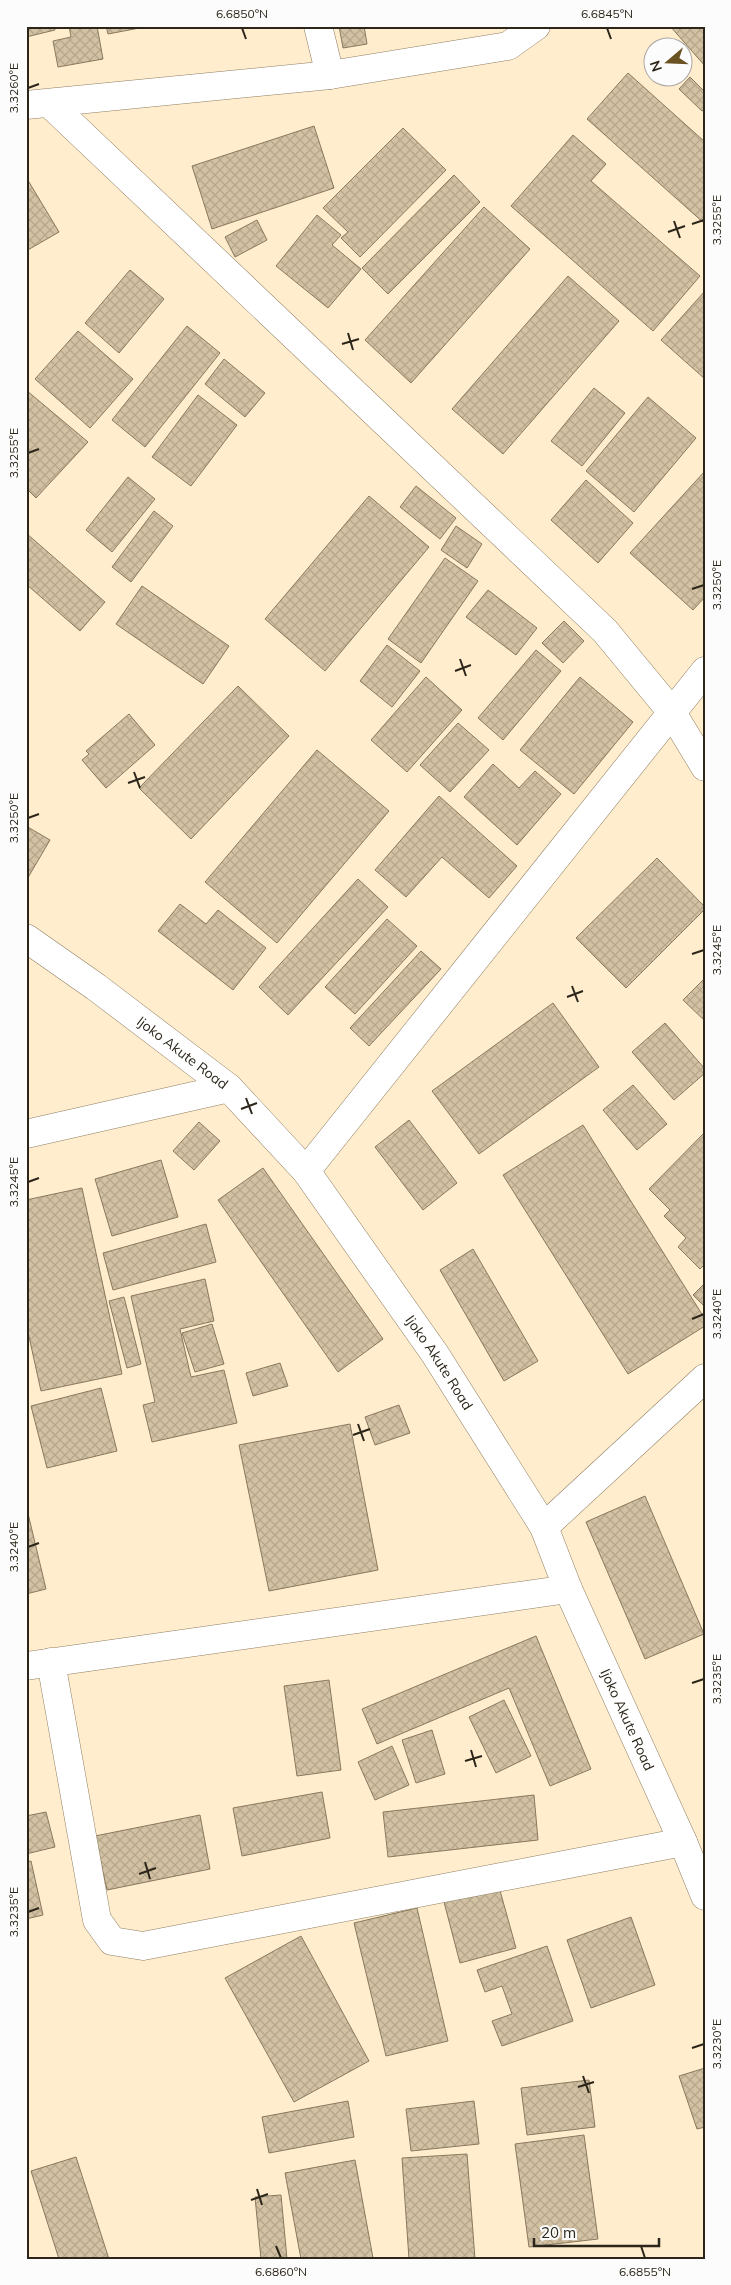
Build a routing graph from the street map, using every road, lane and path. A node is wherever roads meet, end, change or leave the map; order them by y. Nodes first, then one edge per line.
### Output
1 (318, 26) edge
2 (536, 26) edge
3 (330, 75) junction
4 (38, 105) edge
5 (705, 670) edge
6 (671, 711) junction
7 (705, 768) edge
8 (26, 938) edge
9 (229, 1088) junction
10 (26, 1134) edge
11 (306, 1171) junction
12 (705, 1378) edge
13 (544, 1527) junction
14 (568, 1589) junction
15 (39, 1664) edge
16 (683, 1842) junction
17 (705, 1896) edge

1 - 3 street
2 - 3 street
3 - 4 street
4 - 6 street
5 - 6 street
6 - 7 street
6 - 11 street
8 - 9 street, Ijoko Akute Road
9 - 10 street
9 - 11 street, Ijoko Akute Road
11 - 13 street, Ijoko Akute Road
12 - 13 street
13 - 14 street, Ijoko Akute Road
14 - 15 street
14 - 16 street, Ijoko Akute Road
15 - 16 street
16 - 17 street, Ijoko Akute Road

